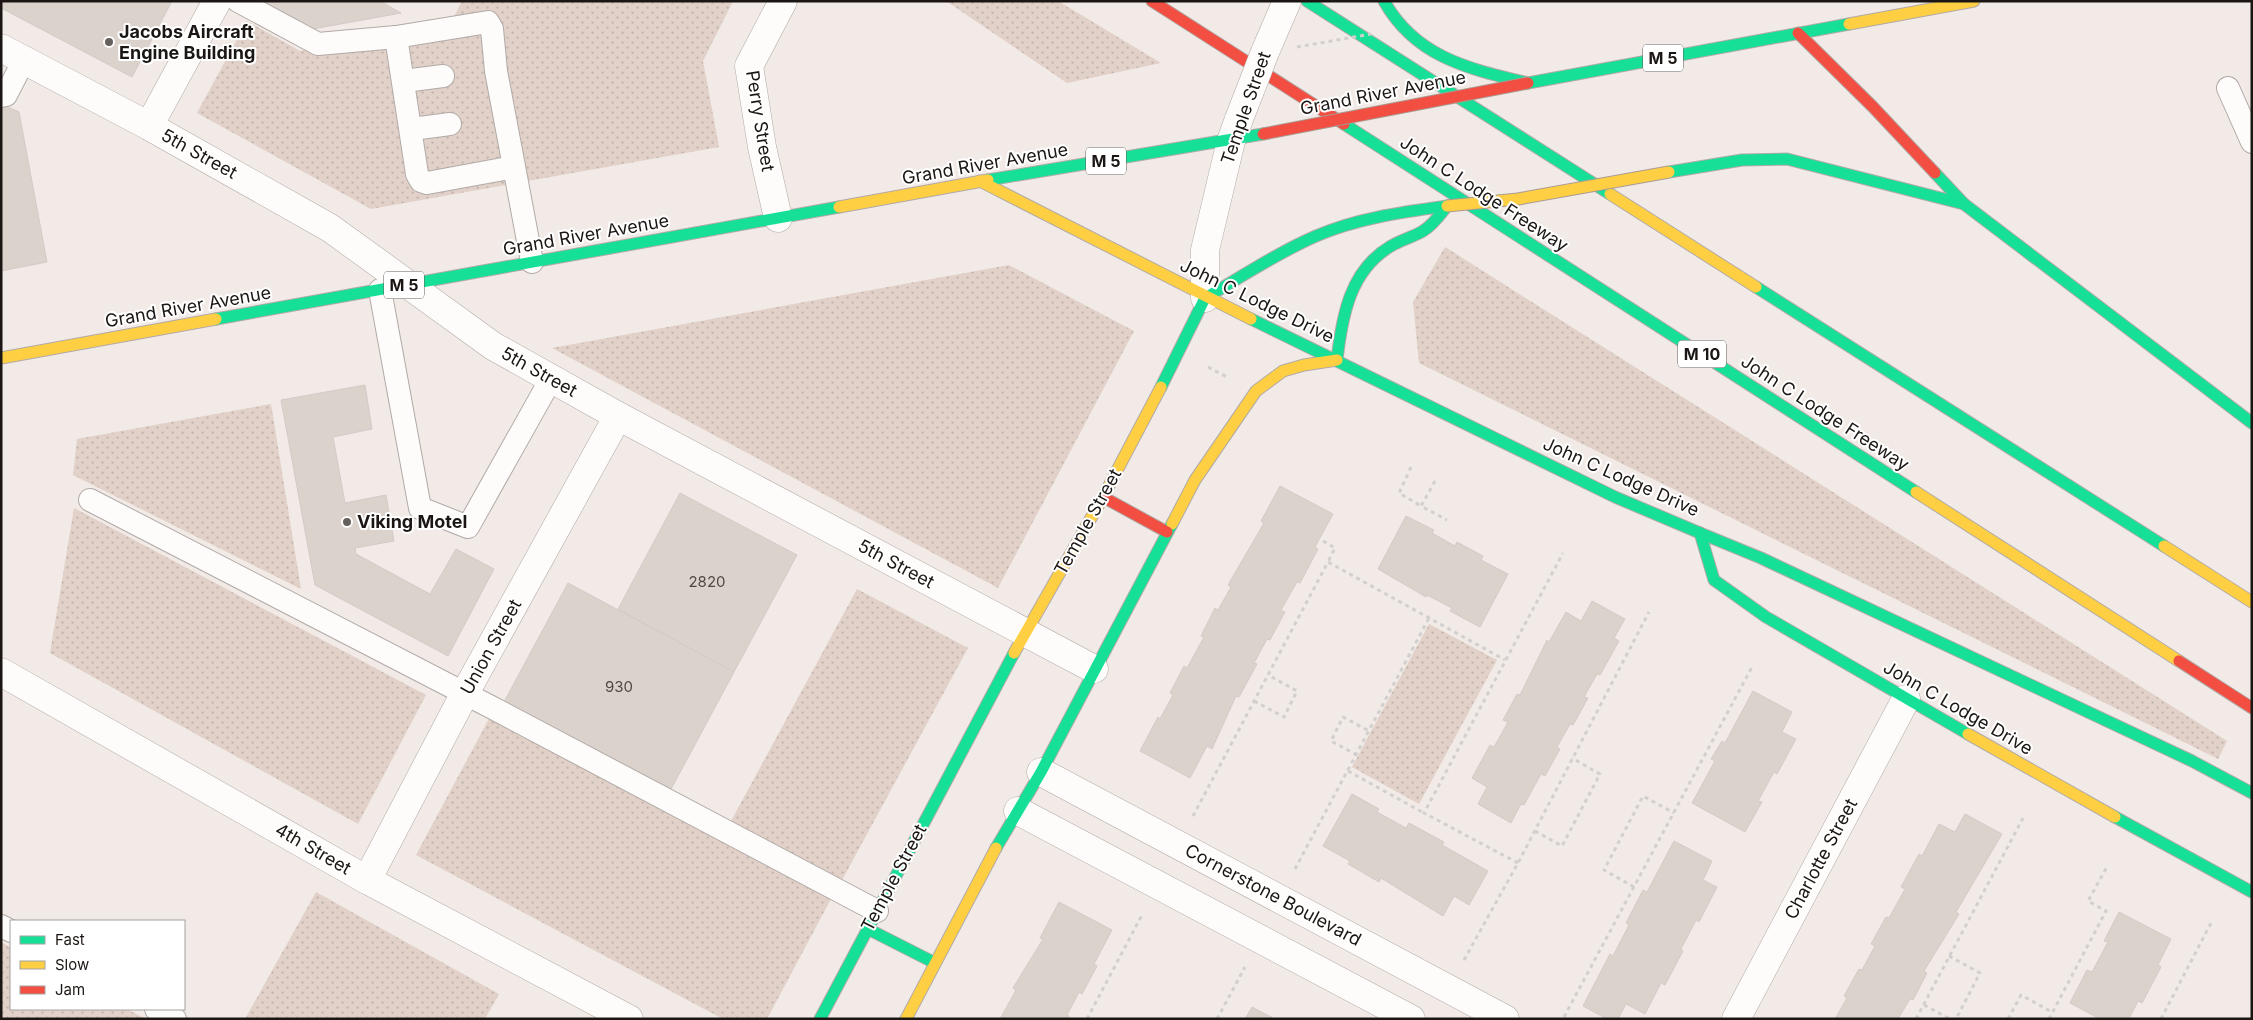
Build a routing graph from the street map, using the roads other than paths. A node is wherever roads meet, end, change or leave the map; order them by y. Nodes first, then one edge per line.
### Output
1 (217, 1) edge
2 (238, 1) edge
3 (783, 1) edge
4 (1152, 1) edge
5 (1287, 1) edge
6 (1307, 1) edge
7 (1384, 1) edge
8 (1974, 1) edge
9 (1798, 33) junction
10 (396, 37) junction
11 (13, 54) edge
12 (443, 76) dead end
13 (404, 81) junction
14 (1528, 83) junction
15 (2228, 88) dead end
16 (1, 96) edge
17 (450, 124) dead end
18 (149, 126) junction
19 (412, 129) junction
20 (1235, 130) junction
21 (2252, 142) edge
22 (514, 168) junction
23 (980, 181) junction
24 (1964, 204) junction
25 (1447, 206) junction
26 (778, 218) junction
27 (532, 262) junction
28 (407, 285) junction
29 (380, 290) junction
30 (1205, 298) junction
31 (1, 358) edge
32 (1337, 360) junction
33 (551, 379) junction
34 (618, 416) junction
35 (2252, 423) edge
36 (1103, 497) junction
37 (90, 500) dead end
38 (1167, 532) junction
39 (1700, 533) junction
40 (2252, 602) edge
41 (1024, 633) junction
42 (1094, 669) junction
43 (1, 672) edge
44 (465, 693) junction
45 (1906, 699) junction
46 (2252, 708) edge
47 (1041, 772) junction
48 (2252, 793) edge
49 (1018, 811) junction
50 (367, 880) junction
51 (2252, 892) edge
52 (872, 920) junction
53 (935, 963) junction
54 (158, 1010) edge
55 (175, 1019) edge
56 (629, 1019) edge
57 (820, 1019) edge
58 (906, 1019) edge
59 (1410, 1019) edge
60 (1505, 1019) edge
61 (1736, 1019) edge

1 - 18 street
2 - 10 lane
3 - 26 street, Perry Street
4 - 46 main road, John C Lodge Freeway / M 10
5 - 20 street, Temple Street, bridge
6 - 40 main road
7 - 14 main road
8 - 9 main road, Grand River Avenue / M 5
9 - 14 main road, Grand River Avenue / M 5
9 - 24 main road
10 - 13 lane
10 - 22 lane
11 - 16 lane
11 - 18 street, 5th Street
12 - 13 lane
13 - 19 lane
14 - 20 main road, Grand River Avenue / M 5, bridge
15 - 21 lane
17 - 19 lane
18 - 28 street, 5th Street
19 - 22 lane
20 - 23 main road, Grand River Avenue / M 5
20 - 30 street, Temple Street
22 - 27 lane
23 - 26 main road, Grand River Avenue / M 5
23 - 30 main road, John C Lodge Drive
24 - 25 main road, bridge
24 - 35 main road
25 - 30 main road
25 - 32 main road
26 - 27 main road, Grand River Avenue / M 5
27 - 28 main road, Grand River Avenue / M 5
28 - 29 main road, Grand River Avenue / M 5
28 - 33 street, 5th Street
29 - 31 main road, Grand River Avenue / M 5
29 - 33 lane
30 - 32 main road, John C Lodge Drive
30 - 36 main road, Temple Street
32 - 38 main road
32 - 39 main road, John C Lodge Drive
33 - 34 street, 5th Street
34 - 41 street, 5th Street
34 - 44 street, Union Street
36 - 38 main road
36 - 41 main road, Temple Street
37 - 44 lane
38 - 42 main road
39 - 45 main road, John C Lodge Drive
39 - 48 main road
41 - 42 street, 5th Street
41 - 52 main road, Temple Street
42 - 47 main road
43 - 50 street, 4th Street
44 - 50 street, Union Street
44 - 52 lane
45 - 51 main road, John C Lodge Drive
45 - 61 street, Charlotte Street
47 - 49 main road
47 - 60 street, Cornerstone Boulevard
49 - 53 main road
49 - 59 street
50 - 56 street, 4th Street
52 - 53 main road
52 - 57 main road, Temple Street
53 - 58 main road
54 - 55 lane

